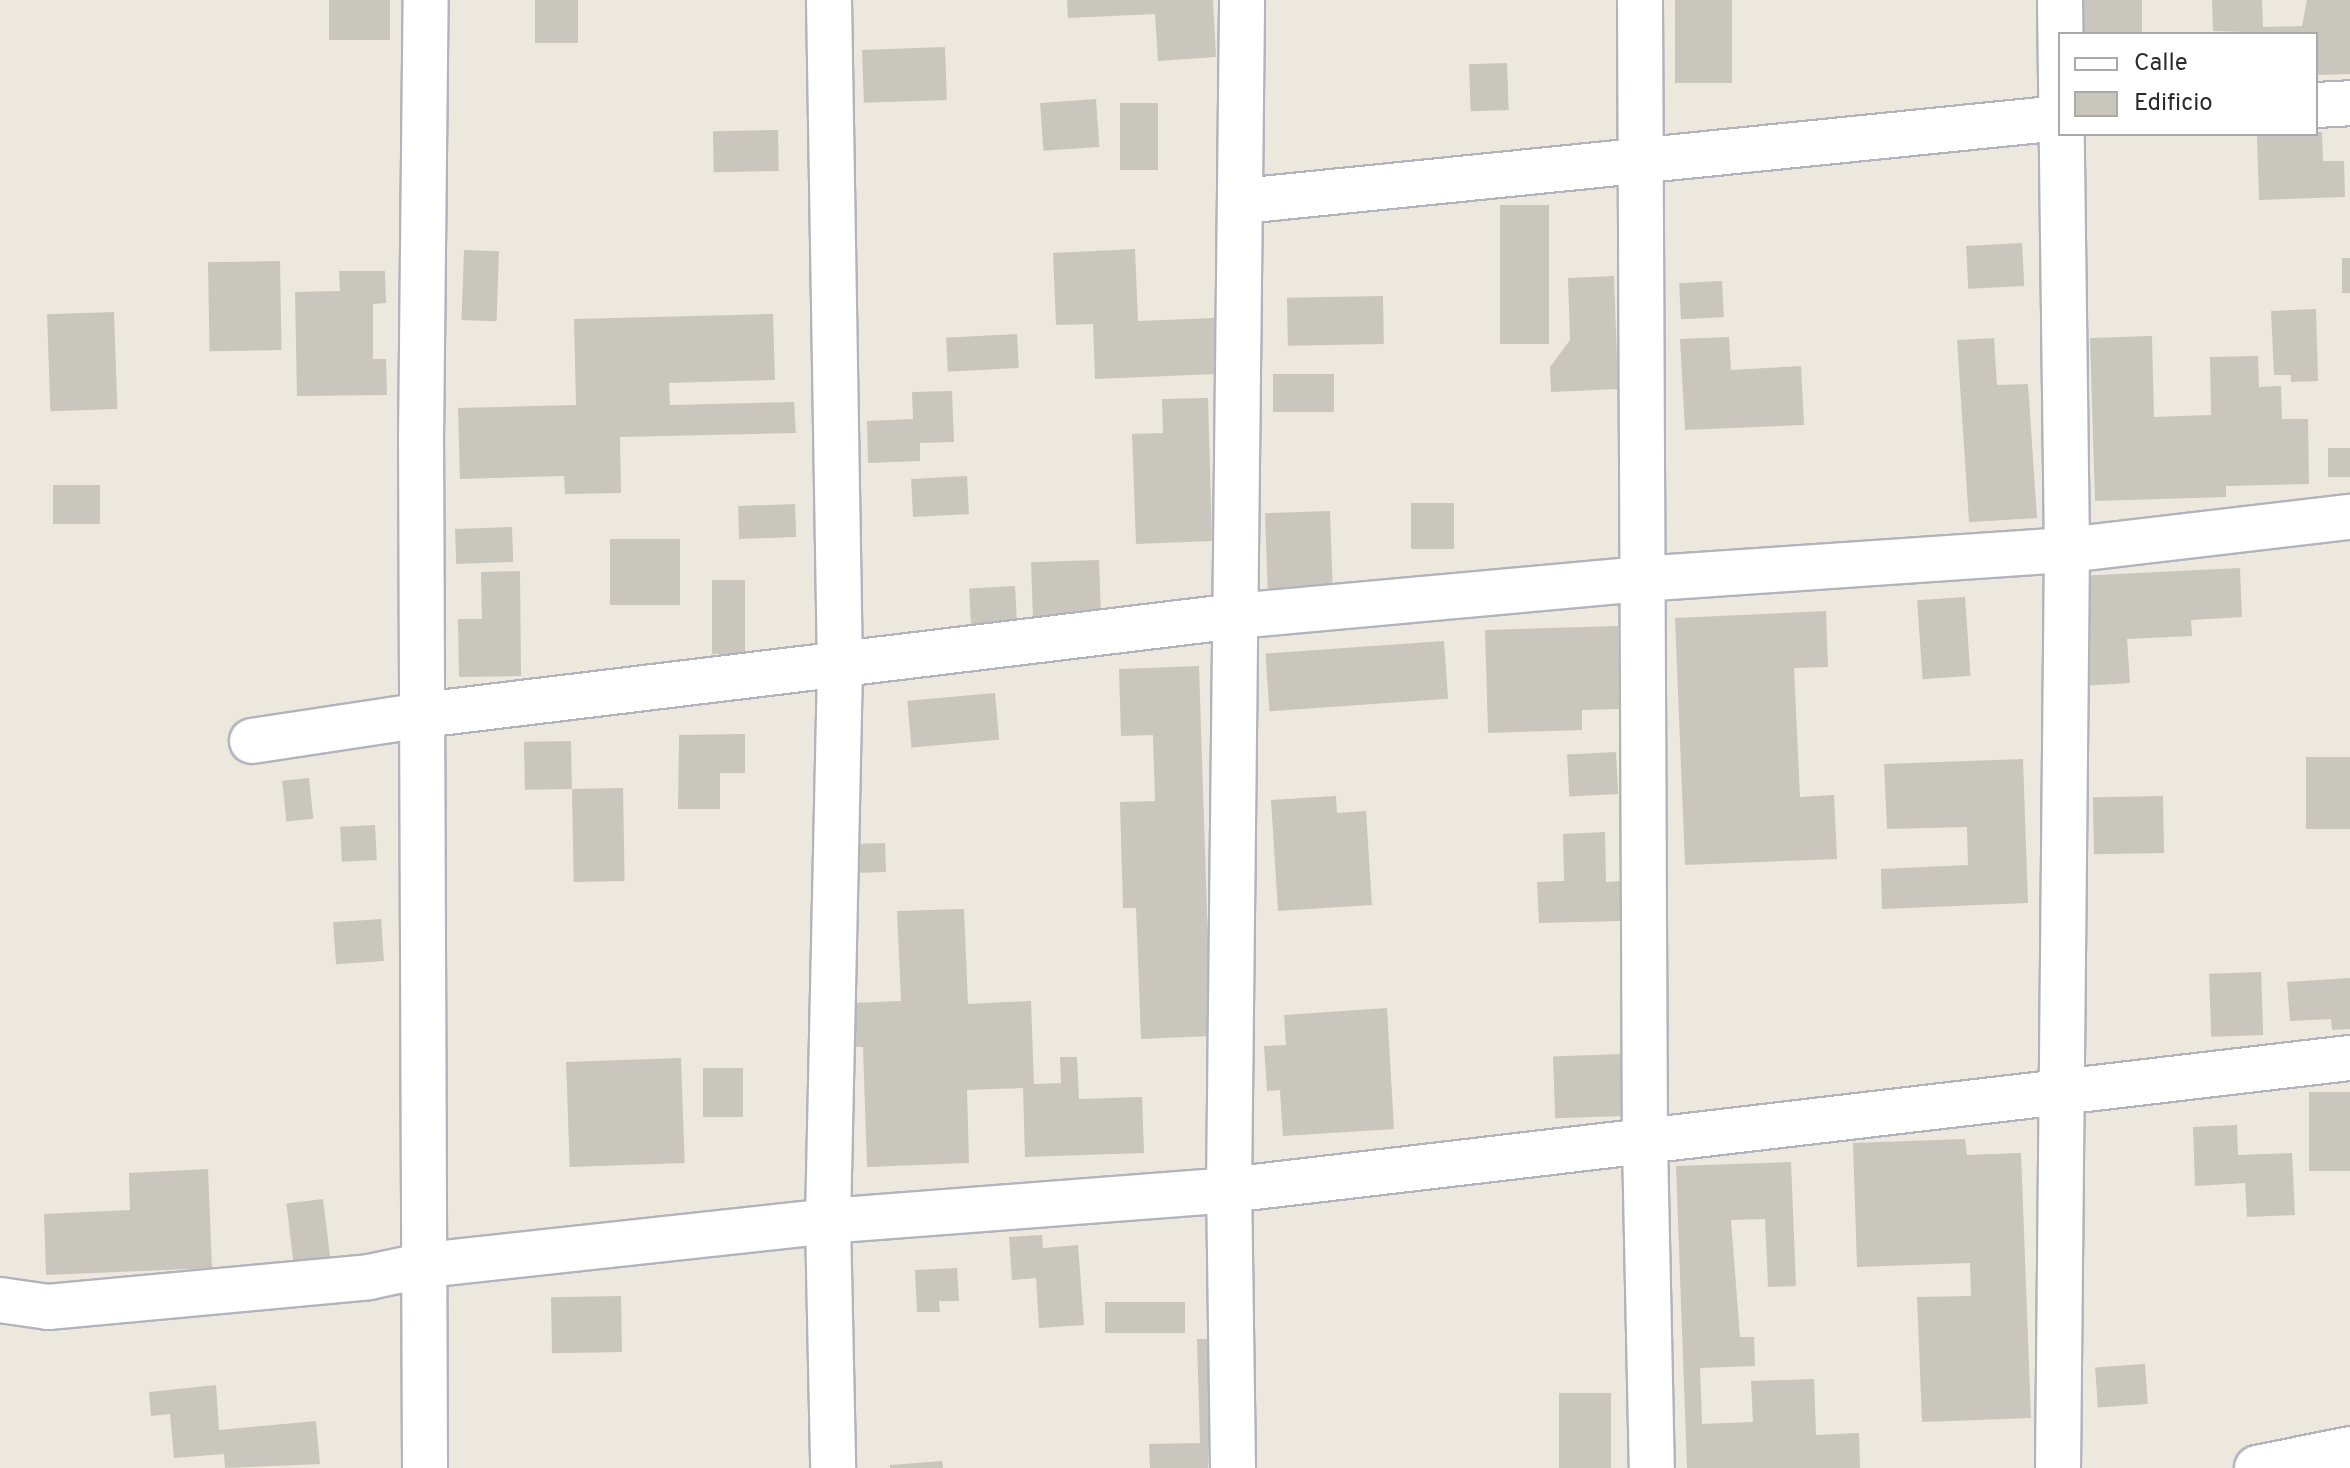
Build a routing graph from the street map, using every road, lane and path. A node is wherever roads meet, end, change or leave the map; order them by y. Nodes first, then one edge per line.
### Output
1 (426, 0) edge
2 (829, 0) edge
3 (1242, 0) edge
4 (1640, 0) edge
5 (2060, 0) edge
6 (2060, 32) edge
7 (2350, 103) edge
8 (2318, 105) edge
9 (2058, 118) edge
10 (2060, 136) edge
11 (1639, 160) junction
12 (1243, 201) junction
13 (2350, 517) edge
14 (2067, 550) junction
15 (1640, 579) junction
16 (1236, 616) junction
17 (840, 667) junction
18 (423, 715) junction
19 (252, 741) dead end
20 (2350, 1058) edge
21 (2064, 1089) junction
22 (1645, 1143) junction
23 (1229, 1190) junction
24 (828, 1221) junction
25 (426, 1265) junction
26 (0, 1300) edge
27 (2350, 1449) edge
28 (425, 1468) edge
29 (833, 1468) edge
30 (1233, 1468) edge
31 (1652, 1468) edge
32 (2058, 1468) edge
33 (2257, 1468) edge

1 - 18 street
2 - 17 street
3 - 12 street
4 - 11 street
5 - 6 street
7 - 8 street
9 - 11 street
10 - 14 street
11 - 12 street
11 - 15 street
12 - 16 street
13 - 14 street
14 - 15 street
14 - 21 street
15 - 16 street
15 - 22 street
16 - 17 street
16 - 23 street
17 - 18 street
17 - 24 street
18 - 19 street
18 - 25 street
20 - 21 street
21 - 22 street
21 - 32 street
22 - 23 street
22 - 31 street
23 - 24 street
23 - 30 street
24 - 25 street
24 - 29 street
25 - 26 street
25 - 28 street
27 - 33 street

